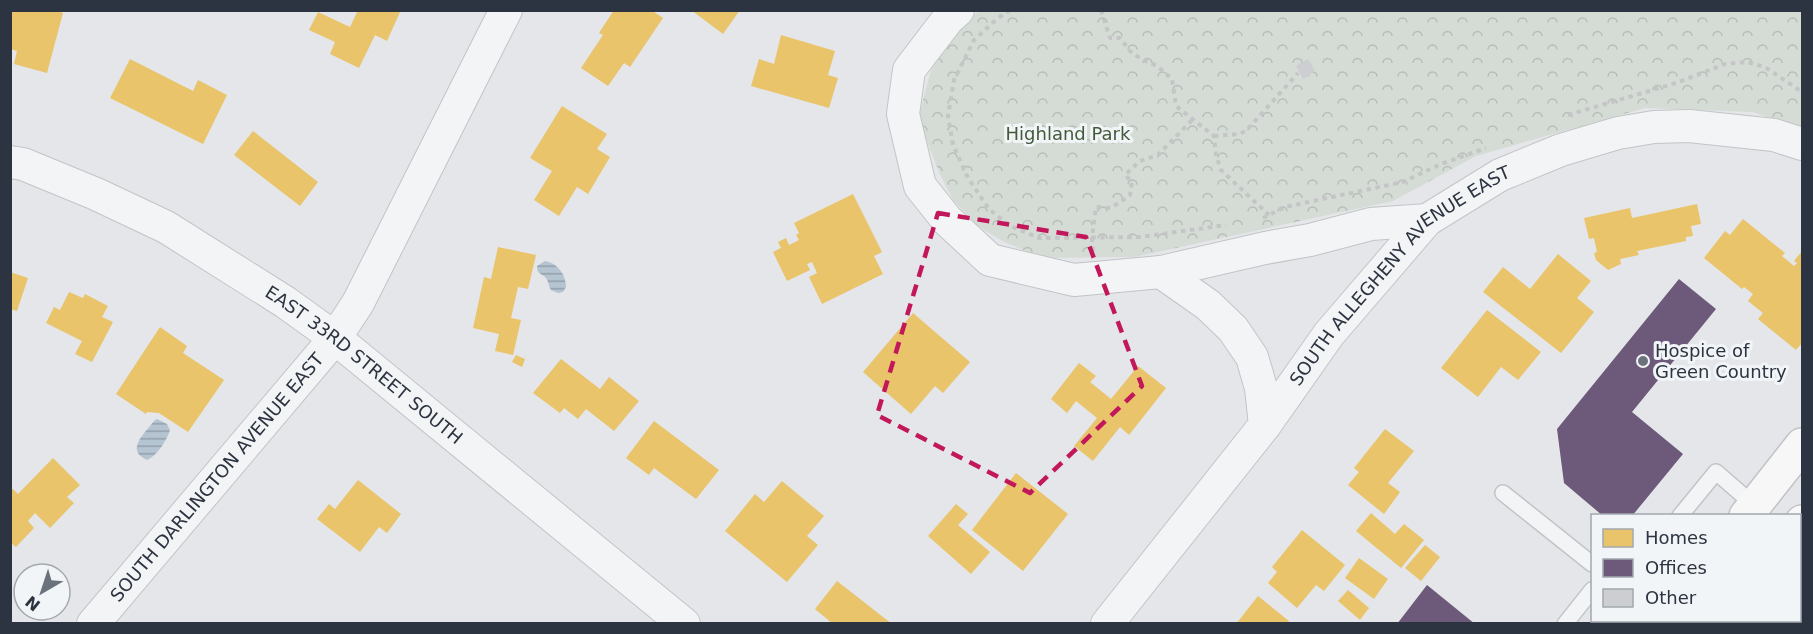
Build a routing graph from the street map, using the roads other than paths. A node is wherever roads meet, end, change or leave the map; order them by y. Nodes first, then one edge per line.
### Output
1 (506, 10) edge
2 (958, 10) edge
3 (1803, 144) edge
4 (10, 162) edge
5 (1427, 220) junction
6 (1161, 272) junction
7 (334, 338) junction
8 (1265, 425) junction
9 (1803, 445) edge
10 (1503, 493) dead end
11 (1750, 510) edge
12 (1682, 514) edge
13 (1591, 562) edge
14 (1591, 592) edge
15 (651, 614) edge
16 (93, 624) edge
17 (684, 624) edge
18 (1107, 624) edge
19 (1565, 624) edge

1 - 7 street, SOUTH DARLINGTON AVENUE EAST
2 - 6 street
3 - 5 street, SOUTH ALLEGHENY AVENUE EAST
4 - 7 street, EAST 33RD STREET SOUTH
5 - 6 street
5 - 8 street, SOUTH ALLEGHENY AVENUE EAST
6 - 8 street
7 - 15 street, EAST 33RD STREET SOUTH
7 - 16 street, SOUTH DARLINGTON AVENUE EAST
8 - 18 street, SOUTH ALLEGHENY AVENUE EAST
9 - 11 main road
10 - 13 lane
11 - 12 lane
14 - 19 lane
15 - 17 street, EAST 33RD STREET SOUTH

